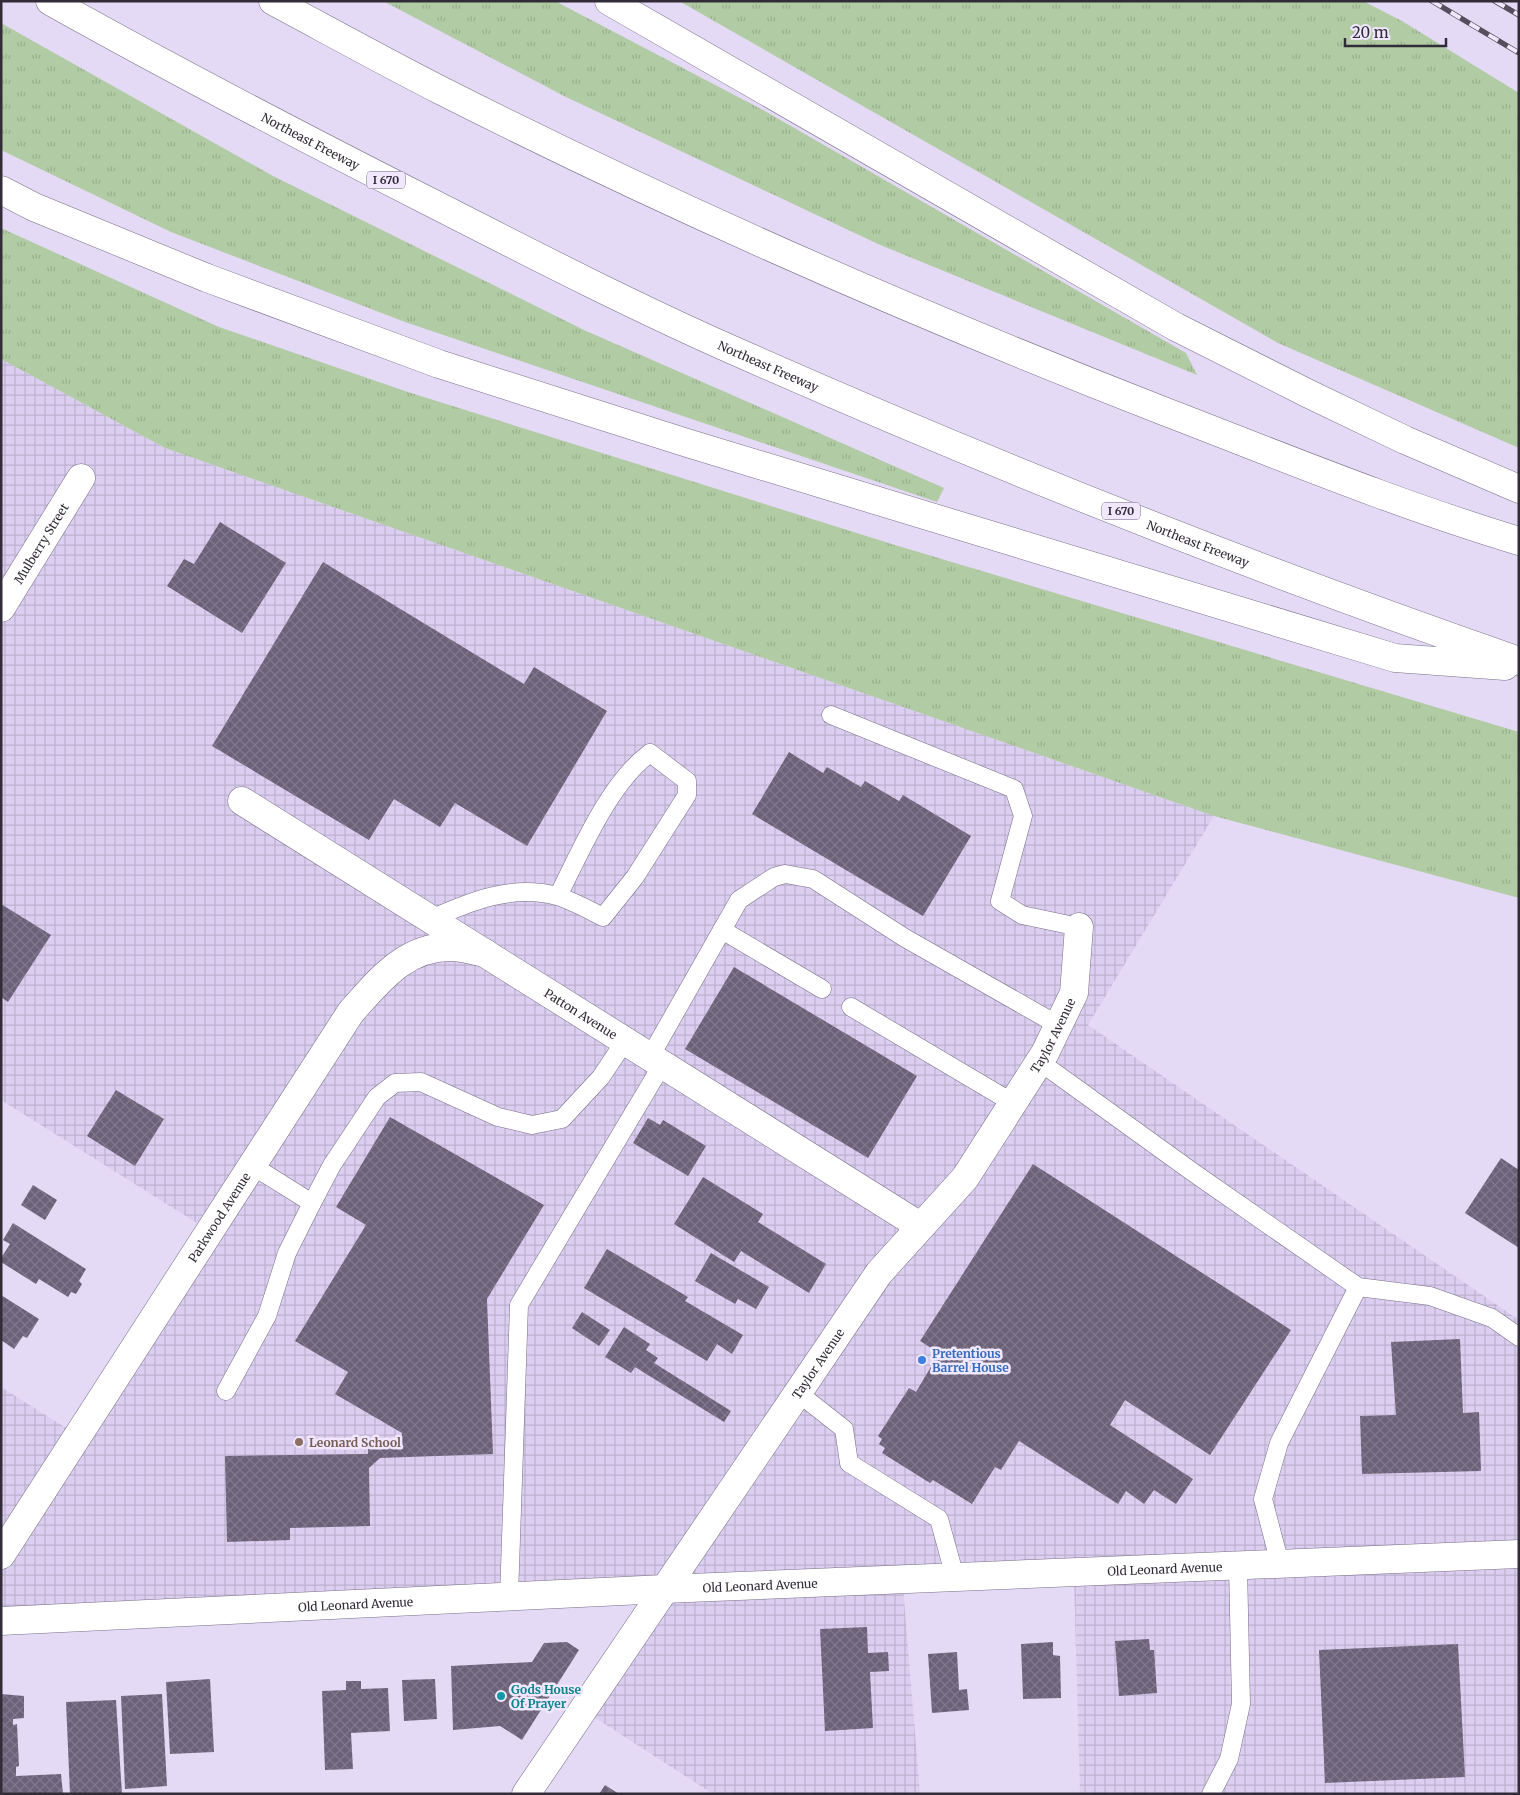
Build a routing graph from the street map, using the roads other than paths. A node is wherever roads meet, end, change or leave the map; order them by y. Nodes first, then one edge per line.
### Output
1 (50, 1) edge
2 (273, 1) edge
3 (609, 1) edge
4 (1, 190) edge
5 (81, 478) dead end
6 (1519, 489) edge
7 (1519, 541) edge
8 (1, 608) edge
9 (1519, 661) edge
10 (1519, 667) edge
11 (831, 715) dead end
12 (242, 801) dead end
13 (558, 896) junction
14 (431, 919) junction
15 (1079, 927) joint
16 (722, 930) junction
17 (485, 953) junction
18 (822, 989) dead end
19 (851, 1007) dead end
20 (1058, 1025) junction
21 (625, 1041) junction
22 (656, 1061) junction
23 (1040, 1062) junction
24 (1014, 1103) junction
25 (254, 1166) junction
26 (312, 1203) junction
27 (920, 1226) junction
28 (1358, 1287) junction
29 (1519, 1337) edge
30 (226, 1391) dead end
31 (797, 1392) junction
32 (1, 1554) edge
33 (1519, 1554) edge
34 (1280, 1564) junction
35 (1238, 1566) junction
36 (955, 1578) junction
37 (664, 1589) junction
38 (509, 1598) junction
39 (1, 1621) edge
40 (526, 1794) edge
41 (1211, 1794) edge

1 - 9 main road, Northeast Freeway / I 670
2 - 7 main road
3 - 6 main road
4 - 10 main road
5 - 8 main road, Mulberry Street
11 - 15 lane
12 - 14 main road, Patton Avenue
13 - 13 lane
13 - 14 lane
14 - 17 main road, Patton Avenue
15 - 20 main road, Taylor Avenue
16 - 18 lane
16 - 20 lane
16 - 22 lane
17 - 21 main road, Patton Avenue
17 - 25 main road, Parkwood Avenue
19 - 24 lane
20 - 23 main road, Taylor Avenue
21 - 22 main road, Patton Avenue
21 - 26 lane
22 - 27 main road, Patton Avenue
22 - 38 lane
23 - 24 main road, Taylor Avenue
23 - 28 lane
24 - 27 main road, Taylor Avenue
25 - 26 lane
25 - 32 main road, Parkwood Avenue
26 - 30 lane
27 - 31 main road, Taylor Avenue
28 - 29 lane
28 - 34 lane
31 - 36 lane
31 - 37 main road, Taylor Avenue
33 - 34 main road, Old Leonard Avenue
34 - 35 main road, Old Leonard Avenue
35 - 36 main road, Old Leonard Avenue
35 - 41 lane
36 - 37 main road, Old Leonard Avenue
37 - 38 main road, Old Leonard Avenue
37 - 40 main road, Taylor Avenue
38 - 39 main road, Old Leonard Avenue

